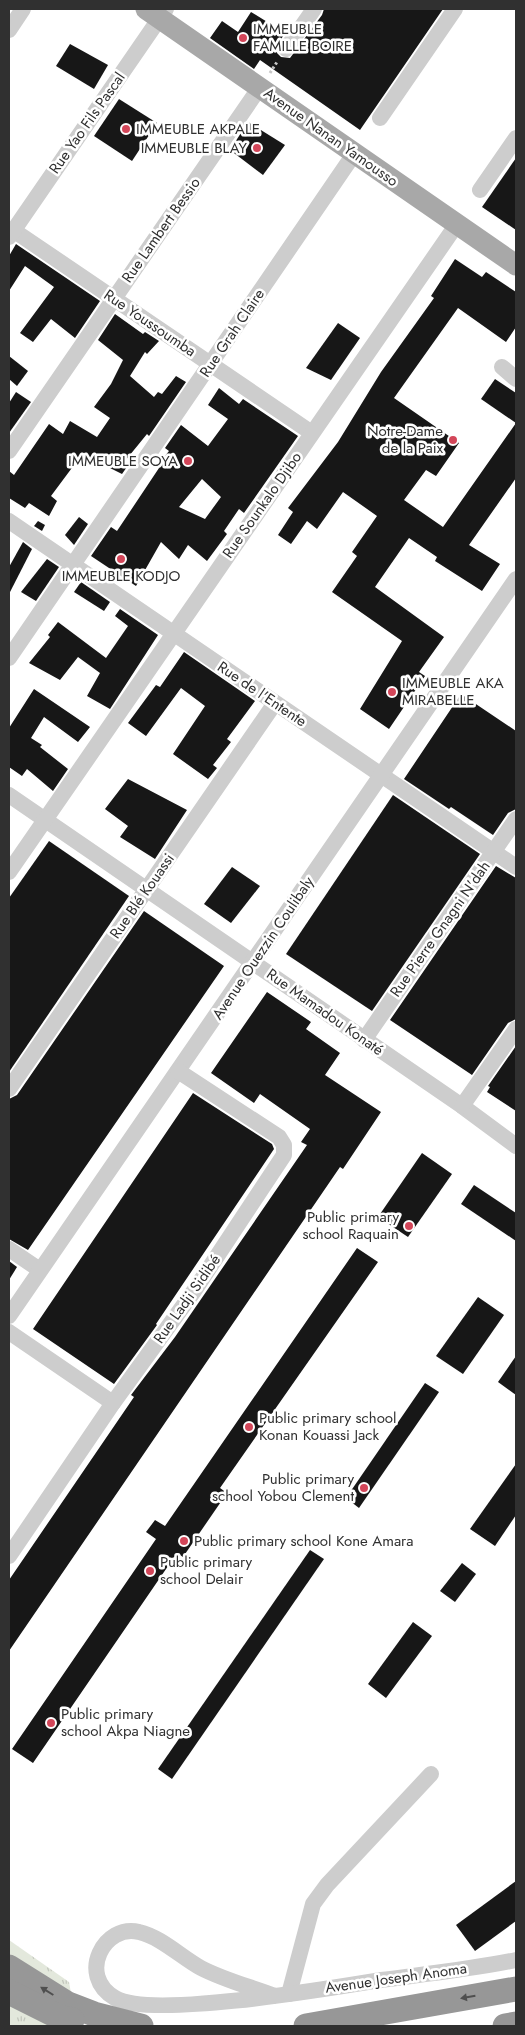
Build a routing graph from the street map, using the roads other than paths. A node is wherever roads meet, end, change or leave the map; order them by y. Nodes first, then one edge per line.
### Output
1 (23, 9) edge
2 (314, 9) edge
3 (455, 9) edge
4 (157, 12) edge
5 (9, 30) edge
6 (286, 49) road end
7 (260, 88) junction
8 (380, 118) dead end
9 (516, 138) edge
10 (354, 154) junction
11 (480, 190) dead end
12 (457, 224) junction
13 (11, 233) edge
14 (516, 265) edge
15 (114, 298) junction
16 (210, 364) junction
17 (502, 367) dead end
18 (516, 379) edge
19 (312, 433) junction
20 (9, 450) edge
21 (9, 521) edge
22 (73, 565) junction
23 (516, 579) edge
24 (174, 634) junction
25 (9, 658) edge
26 (275, 703) junction
27 (381, 774) junction
28 (9, 795) edge
29 (516, 819) edge
30 (45, 820) junction
31 (494, 852) junction
32 (516, 867) edge
33 (9, 872) edge
34 (146, 890) junction
35 (254, 963) junction
36 (516, 1029) edge
37 (364, 1040) junction
38 (178, 1071) junction
39 (9, 1089) edge
40 (462, 1106) junction
41 (516, 1146) edge
42 (9, 1249) edge
43 (40, 1270) junction
44 (9, 1316) edge
45 (9, 1332) edge
46 (113, 1403) junction
47 (9, 1556) edge
48 (431, 1774) dead end
49 (516, 1960) edge
50 (9, 1967) edge
51 (516, 1989) edge
52 (9, 1992) edge
53 (282, 1995) junction
54 (516, 2024) edge
55 (109, 2026) edge
56 (141, 2026) edge
57 (306, 2026) edge
58 (505, 2026) edge

1 - 5 street
2 - 6 street
3 - 8 street
4 - 7 main road, Avenue Nanan Yamousso
4 - 13 street, Rue Yao Fils Pascal
7 - 10 main road, Avenue Nanan Yamousso
7 - 15 street, Rue Lambert Bessio
9 - 11 street
10 - 12 main road, Avenue Nanan Yamousso
10 - 16 street, Rue Grah Claire
12 - 14 main road, Avenue Nanan Yamousso
12 - 19 street, Rue Sounkalo Djibo
13 - 15 street, Rue Youssoumba
15 - 16 street, Rue Youssoumba
15 - 20 street, Rue Lambert Bessio
16 - 19 street, Rue Youssoumba
16 - 22 street, Rue Grah Claire
17 - 18 street
19 - 24 street, Rue Sounkalo Djibo
21 - 22 street, Rue de l'Entente
22 - 24 street, Rue de l'Entente
22 - 25 street, Rue Grah Claire
23 - 27 street, Avenue Ouezzin Coulibaly
24 - 26 street, Rue de l'Entente
24 - 30 street, Rue Sounkalo Djibo
26 - 27 street, Rue de l'Entente
26 - 34 street, Rue Blé Kouassi
27 - 31 street, Rue de l'Entente
27 - 35 street, Avenue Ouezzin Coulibaly
28 - 30 street, Rue Mamadou Konaté
29 - 31 street, Rue Pierre Gnagni N'dah
30 - 33 street, Rue Sounkalo Djibo
30 - 34 street, Rue Mamadou Konaté
31 - 32 street, Rue de l'Entente
31 - 37 street, Rue Pierre Gnagni N'dah
34 - 35 street, Rue Mamadou Konaté
34 - 39 street, Rue Blé Kouassi
35 - 37 street, Rue Mamadou Konaté
35 - 38 street, Avenue Ouezzin Coulibaly
36 - 40 street
37 - 40 street, Rue Mamadou Konaté
38 - 43 street, Avenue Ouezzin Coulibaly
38 - 46 street, Rue Ladji Sidibé
40 - 41 street, Rue Mamadou Konaté
42 - 43 street
43 - 44 street, Avenue Ouezzin Coulibaly
45 - 46 street
46 - 47 street, Rue Ladji Sidibé
48 - 53 street
49 - 53 street, Avenue Joseph Anoma
56 -> 50 highway
51 -> 57 highway
52 - 55 highway
53 - 53 street, Avenue Joseph Anoma
54 - 58 highway

